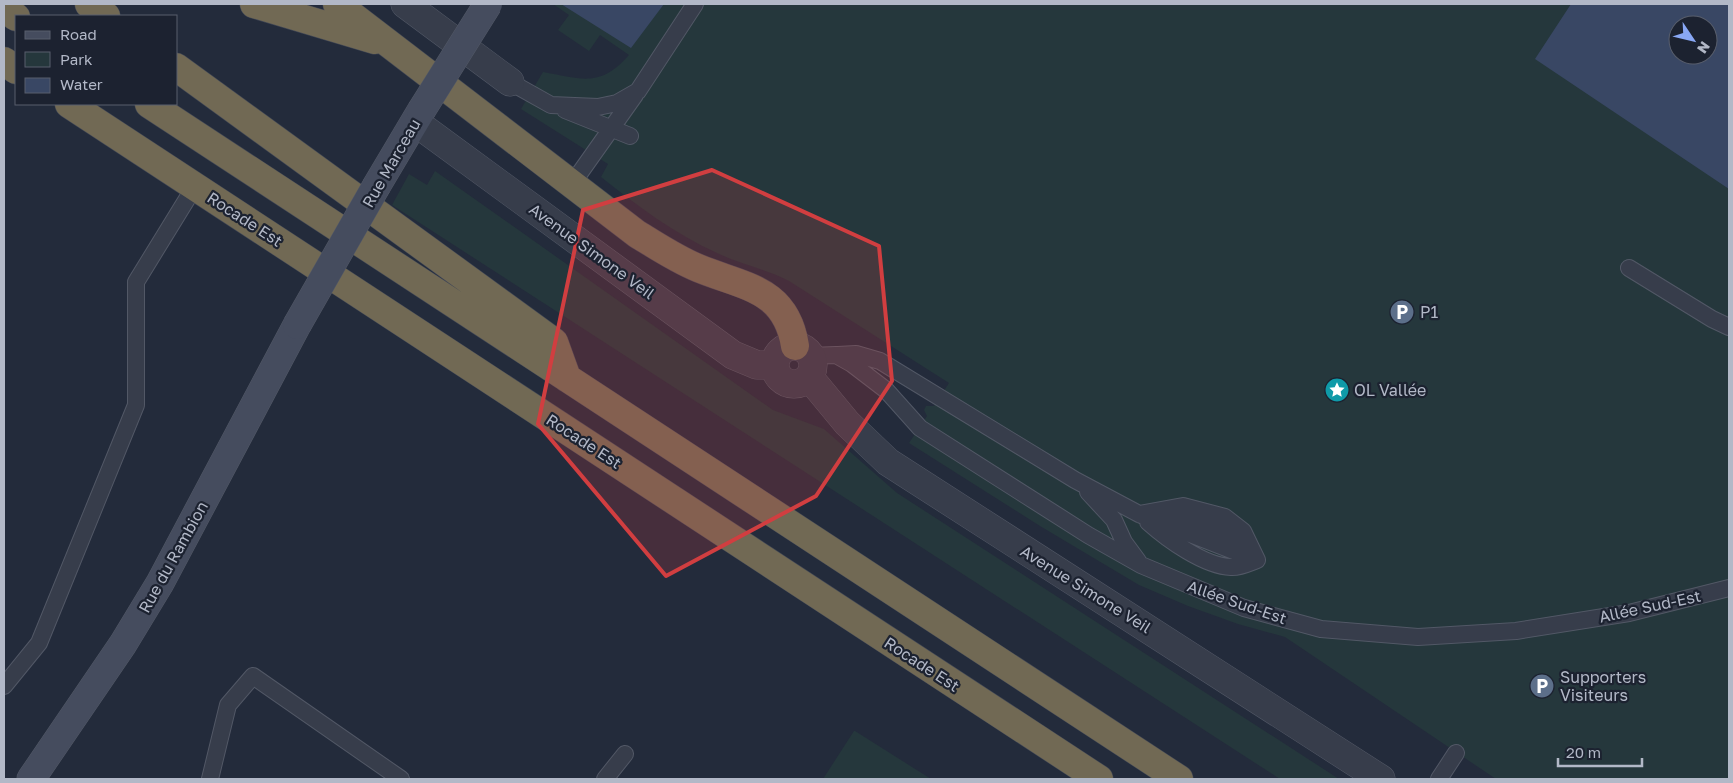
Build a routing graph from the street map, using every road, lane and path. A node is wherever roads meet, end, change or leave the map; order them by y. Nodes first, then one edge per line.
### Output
1 (89, 4) edge
2 (254, 4) edge
3 (337, 4) edge
4 (405, 4) edge
5 (489, 4) edge
6 (695, 4) edge
7 (4, 8) edge
8 (105, 15) edge
9 (15, 16) edge
10 (388, 44) junction
11 (4, 61) edge
12 (178, 68) edge
13 (15, 69) edge
14 (510, 82) joint
15 (638, 91) junction
16 (70, 105) edge
17 (151, 105) edge
18 (551, 105) junction
19 (418, 116) junction
20 (612, 129) junction
21 (630, 136) dead end
22 (572, 184) junction
23 (195, 186) junction
24 (1629, 268) dead end
25 (1712, 319) junction
26 (1729, 320) edge
27 (297, 325) joint
28 (1729, 327) edge
29 (1729, 336) edge
30 (813, 358) junction
31 (567, 378) junction
32 (1075, 480) junction
33 (1139, 514) junction
34 (1141, 565) junction
35 (1729, 588) edge
36 (4, 686) edge
37 (1456, 753) dead end
38 (625, 754) dead end
39 (31, 779) edge
40 (210, 779) edge
41 (401, 779) edge
42 (604, 779) edge
43 (1099, 779) edge
44 (1179, 779) edge
45 (1382, 779) edge
46 (1439, 779) edge

1 - 8 highway
2 - 10 highway
3 - 10 highway
4 - 14 street
5 - 19 street, Rue Marceau, bridge
6 - 15 lane
7 - 9 highway
10 - 22 highway
11 - 13 highway
12 - 31 highway
14 - 18 lane
15 - 18 lane
15 - 20 lane
16 - 23 highway, Rocade Est
17 - 31 highway
18 - 20 lane
19 - 27 street, Rue Marceau, bridge
19 - 30 street, Avenue Simone Veil
20 - 21 lane
20 - 22 lane
22 - 30 highway
23 - 36 lane
23 - 43 highway, Rocade Est
24 - 25 lane
25 - 26 lane
25 - 28 lane
25 - 29 lane
27 - 39 street, Rue du Rambion
30 - 32 lane
30 - 34 lane, Allée Sud-Est
30 - 45 street, Avenue Simone Veil
31 - 44 highway
32 - 33 lane
32 - 34 lane
33 - 33 lane
34 - 35 lane, Allée Sud-Est
37 - 46 lane
38 - 42 lane
40 - 41 lane

